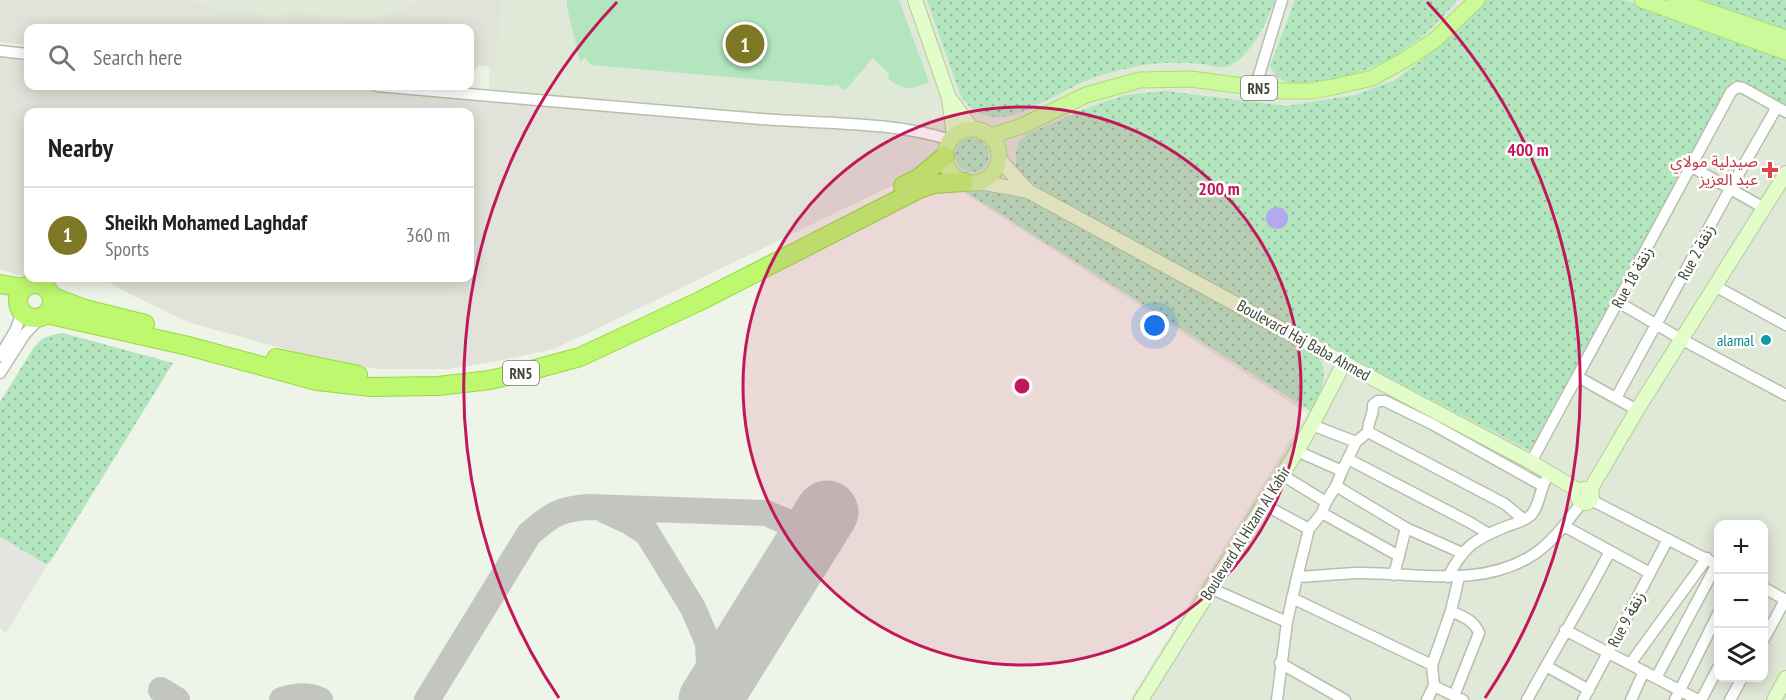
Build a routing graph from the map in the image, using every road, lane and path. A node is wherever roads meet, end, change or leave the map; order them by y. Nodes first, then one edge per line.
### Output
1 (915, 0) edge
2 (1282, 0) edge
3 (1477, 0) edge
4 (1642, 0) edge
5 (1675, 0) edge
6 (1786, 38) edge
7 (0, 51) edge
8 (1786, 52) edge
9 (24, 54) edge
10 (1255, 88) junction
11 (424, 90) edge
12 (949, 98) junction
13 (1782, 109) edge
14 (1022, 126) junction
15 (972, 129) junction
16 (991, 136) junction
17 (948, 145) junction
18 (999, 156) junction
19 (1692, 168) junction
20 (1786, 172) edge
21 (971, 182) junction
22 (1782, 188) edge
23 (1730, 189) junction
24 (1028, 191) junction
25 (1764, 208) junction
26 (0, 284) edge
27 (1715, 286) junction
28 (51, 296) junction
29 (0, 298) edge
30 (22, 302) junction
31 (1618, 302) junction
32 (44, 315) junction
33 (1656, 325) junction
34 (1786, 325) edge
35 (1681, 339) junction
36 (0, 356) edge
37 (1344, 363) junction
38 (0, 373) edge
39 (1578, 377) junction
40 (1786, 395) edge
41 (1616, 398) junction
42 (1636, 410) junction
43 (1312, 425) junction
44 (1368, 432) junction
45 (1356, 442) junction
46 (1297, 451) junction
47 (1348, 459) junction
48 (1531, 462) junction
49 (1342, 471) junction
50 (1549, 473) junction
51 (1282, 475) junction
52 (1336, 486) junction
53 (1543, 486) junction
54 (1586, 496) junction
55 (1326, 502) junction
56 (1263, 504) junction
57 (1322, 513) junction
58 (1523, 519) junction
59 (1564, 526) junction
60 (1406, 528) junction
61 (1309, 529) junction
62 (1489, 534) junction
63 (1668, 539) junction
64 (1610, 551) junction
65 (1462, 553) junction
66 (1399, 556) junction
67 (1714, 563) edge
68 (1650, 573) junction
69 (1394, 575) junction
70 (1297, 577) junction
71 (1453, 577) junction
72 (1210, 588) junction
73 (1768, 590) edge
74 (1292, 598) junction
75 (1786, 600) edge
76 (1451, 611) junction
77 (1287, 622) junction
78 (1714, 624) edge
79 (1565, 630) junction
80 (1768, 632) edge
81 (1608, 652) junction
82 (1280, 663) junction
83 (1630, 664) junction
84 (1432, 665) junction
85 (1545, 666) junction
86 (1644, 672) junction
87 (1714, 676) edge
88 (1656, 678) junction
89 (1786, 678) edge
90 (1740, 682) edge
91 (1434, 686) junction
92 (1586, 695) edge
93 (1677, 695) edge
94 (1459, 698) edge
95 (1779, 698) edge
96 (1141, 700) edge
97 (1277, 700) edge
98 (1345, 700) edge
99 (1427, 700) edge
100 (1527, 700) edge
101 (1631, 700) edge
102 (1700, 700) edge
103 (1730, 700) edge

1 - 12 main road
2 - 10 street
3 - 10 main road, RN5
4 - 8 main road
5 - 6 main road
7 - 9 street
10 - 14 main road, RN5
11 - 17 street
12 - 15 main road
12 - 17 main road
13 - 19 street, Rue 18 زنقة
13 - 23 street, Rue 2 زنقة
14 - 16 main road, RN5
14 - 18 main road, RN5
15 - 16 main road
15 - 17 main road, RN5
16 - 18 main road
17 - 21 main road
17 - 28 highway, RN5
18 - 21 main road, RN5
18 - 24 main road
19 - 23 street
19 - 31 street, Rue 18 زنقة
20 - 22 main road
21 - 24 main road
21 - 32 highway, RN5
22 - 25 main road
23 - 25 street
23 - 33 street, Rue 2 زنقة
24 - 37 main road, Boulevard Haj Baba Ahmed
25 - 27 main road
26 - 30 highway, RN5
27 - 34 street
27 - 35 main road
28 - 30 highway, RN5
28 - 32 highway
29 - 30 highway, RN5
30 - 32 highway, RN5
30 - 36 street
31 - 33 street
31 - 39 street, Rue 18 زنقة
32 - 38 street
33 - 35 street
33 - 41 street, Rue 2 زنقة
35 - 40 street
35 - 42 main road
37 - 43 main road, Boulevard Al Hizam Al Kabir
37 - 48 main road, Boulevard Haj Baba Ahmed
39 - 41 street
39 - 48 street, Rue 18 زنقة
41 - 42 street
42 - 54 main road
43 - 45 street
43 - 46 main road, Boulevard Al Hizam Al Kabir
44 - 45 street
44 - 53 street
44 - 58 street
45 - 47 street
46 - 49 street
46 - 51 main road, Boulevard Al Hizam Al Kabir
47 - 49 street
47 - 62 street
48 - 50 main road, Boulevard Haj Baba Ahmed
49 - 52 street
50 - 53 street
50 - 54 main road, Boulevard Haj Baba Ahmed
51 - 55 street
51 - 56 main road, Boulevard Al Hizam Al Kabir
52 - 55 street
52 - 60 street
53 - 58 street
54 - 59 street
54 - 63 street, Boulevard Haj Baba Ahmed
55 - 57 street
56 - 61 street
56 - 72 main road, Boulevard Al Hizam Al Kabir
57 - 61 street
57 - 66 street
58 - 62 street
59 - 64 street
59 - 71 street
60 - 65 street
60 - 66 street
61 - 70 street
62 - 65 street
63 - 67 street, Boulevard Haj Baba Ahmed
63 - 68 street, Rue 9 زنقة
64 - 68 street
64 - 79 street
65 - 71 street
66 - 69 street
67 - 83 street
67 - 88 street
68 - 81 street, Rue 9 زنقة
69 - 70 street
69 - 71 street
70 - 74 street
71 - 76 street
72 - 77 street
72 - 96 main road, Boulevard Al Hizam Al Kabir
73 - 75 street
74 - 77 street
74 - 84 street
75 - 80 street
76 - 84 street
76 - 94 street
77 - 82 street
78 - 93 street
79 - 81 street
79 - 85 street
81 - 83 street
81 - 92 street, Rue 9 زنقة
82 - 97 street
82 - 98 street
83 - 86 street
84 - 91 street
85 - 92 street
85 - 100 street
86 - 88 street
86 - 101 street
87 - 102 street
88 - 93 street
89 - 95 main road
90 - 103 street
91 - 94 street
91 - 99 street
93 - 102 street

